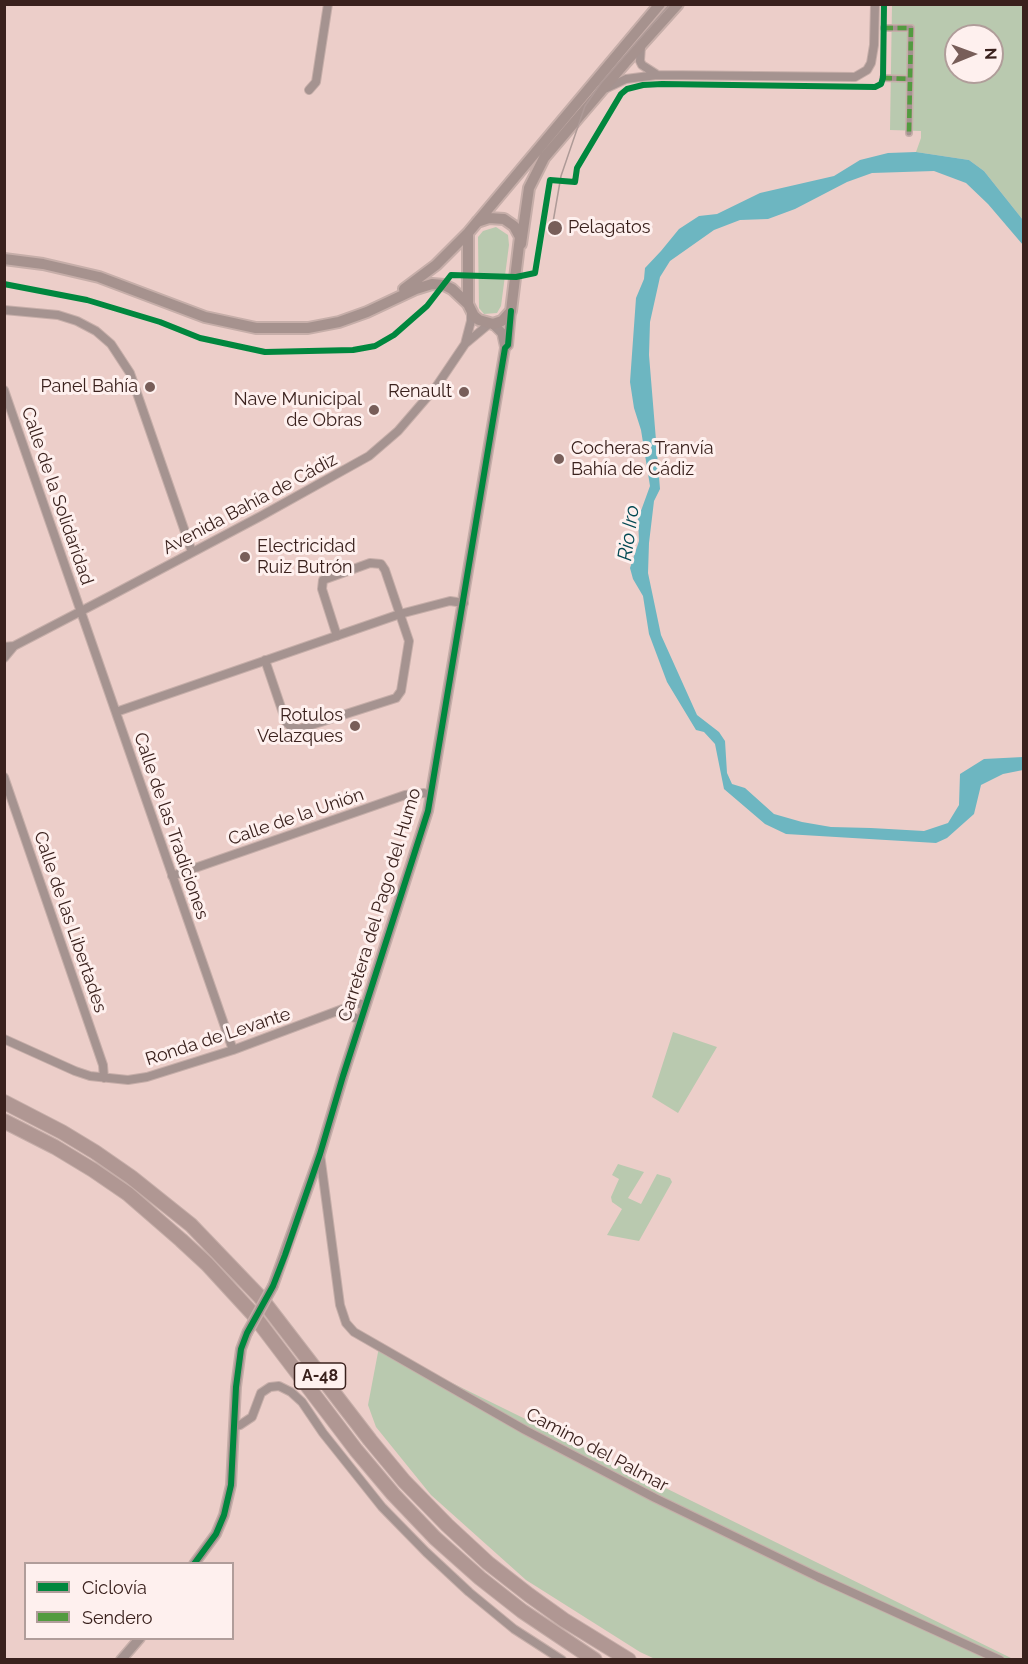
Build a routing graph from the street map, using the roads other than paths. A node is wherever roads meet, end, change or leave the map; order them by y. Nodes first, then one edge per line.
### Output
1 (328, 4) edge
2 (660, 4) edge
3 (678, 4) edge
4 (875, 4) edge
5 (884, 28) dead end
6 (642, 44) junction
7 (657, 75) junction
8 (883, 78) dead end
9 (910, 79) junction
10 (309, 90) dead end
11 (600, 92) junction
12 (909, 133) dead end
13 (476, 223) junction
14 (468, 233) junction
15 (521, 244) junction
16 (4, 259) edge
17 (390, 301) junction
18 (469, 307) junction
19 (4, 310) edge
20 (512, 311) junction
21 (491, 324) junction
22 (465, 344) junction
23 (505, 348) junction
24 (4, 390) edge
25 (192, 552) junction
26 (464, 603) junction
27 (81, 611) junction
28 (400, 614) junction
29 (337, 636) junction
30 (14, 646) junction
31 (4, 647) edge
32 (4, 658) edge
33 (265, 660) junction
34 (116, 712) junction
35 (4, 777) edge
36 (431, 795) junction
37 (172, 876) junction
38 (361, 1004) junction
39 (338, 1012) junction
40 (356, 1018) junction
41 (4, 1039) edge
42 (233, 1050) junction
43 (104, 1078) junction
44 (4, 1102) edge
45 (4, 1121) edge
46 (320, 1154) junction
47 (235, 1426) junction
48 (195, 1562) edge
49 (138, 1640) edge
50 (553, 1656) edge
51 (121, 1659) edge
52 (562, 1659) edge
53 (595, 1659) edge
54 (629, 1659) edge
55 (1000, 1659) edge

1 - 10 street
2 - 13 main road
3 - 6 main road
4 - 7 street
5 - 9 street
6 - 7 street
6 - 11 main road
7 - 11 street
8 - 9 street
9 - 12 street
11 - 15 main road
13 - 14 main road
13 - 15 main road
14 - 17 main road
14 - 18 main road
15 - 20 main road
16 - 17 main road
17 - 18 main road
18 - 21 main road
18 - 22 street, Avenida Bahía de Cádiz
19 - 25 street
20 - 21 main road
20 - 23 street, Carretera del Pago del Humo
21 - 22 street, Avenida Bahía de Cádiz
21 - 23 street
22 - 25 street, Avenida Bahía de Cádiz
23 - 26 street, Carretera del Pago del Humo
24 - 27 street, Calle de la Solidaridad
25 - 27 street, Avenida Bahía de Cádiz
26 - 28 street
26 - 36 street, Carretera del Pago del Humo
27 - 30 street, Avenida Bahía de Cádiz
27 - 34 street, Calle de las Tradiciones
28 - 29 street
28 - 29 street
28 - 33 street
29 - 33 street
30 - 31 street, Avenida Bahía de Cádiz
30 - 32 street, Avenida Bahía de Cádiz
33 - 34 street
34 - 37 street, Calle de las Tradiciones
35 - 43 street, Calle de las Libertades
36 - 37 street, Calle de la Unión
36 - 38 street, Carretera del Pago del Humo
37 - 42 street, Calle de las Tradiciones
38 - 39 street, Ronda de Levante
38 - 40 street, Carretera del Pago del Humo
39 - 40 street
39 - 42 street, Ronda de Levante
40 - 46 street, Carretera del Pago del Humo
41 - 43 street, Ronda de Levante
42 - 43 street, Ronda de Levante
44 - 54 highway, A-48
45 - 53 highway, A-48
46 - 47 street, Carretera del Pago del Humo, bridge
46 - 55 street, Camino del Palmar
47 - 48 street
47 - 50 street
49 - 51 street
50 - 52 street

